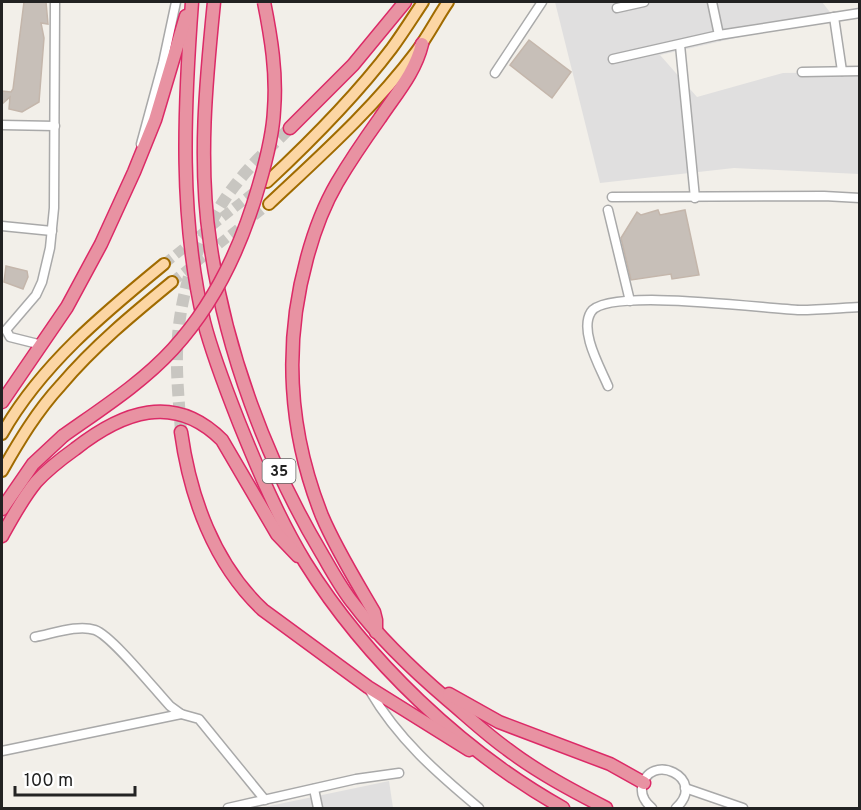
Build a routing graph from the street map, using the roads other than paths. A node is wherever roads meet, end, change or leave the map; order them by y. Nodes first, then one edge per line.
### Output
1 (55, 2) edge
2 (176, 2) edge
3 (191, 2) edge
4 (214, 2) edge
5 (264, 2) edge
6 (405, 2) edge
7 (423, 2) edge
8 (448, 2) edge
9 (542, 2) edge
10 (644, 2) edge
11 (712, 2) edge
12 (617, 8) dead end
13 (860, 12) edge
14 (834, 17) junction
15 (719, 35) junction
16 (422, 44) junction
17 (680, 45) junction
18 (613, 59) dead end
19 (842, 71) junction
20 (860, 71) edge
21 (802, 72) dead end
22 (495, 73) dead end
23 (2, 125) edge
24 (55, 126) junction
25 (290, 128) tunnel mouth
26 (142, 153) junction
27 (267, 182) tunnel mouth
28 (612, 198) dead end
29 (695, 198) junction
30 (860, 198) edge
31 (269, 204) tunnel mouth
32 (608, 210) dead end
33 (2, 225) edge
34 (52, 231) junction
35 (164, 264) tunnel mouth
36 (172, 282) tunnel mouth
37 (630, 301) junction
38 (860, 307) edge
39 (4, 330) edge
40 (42, 345) junction
41 (608, 386) dead end
42 (2, 402) edge
43 (181, 432) tunnel mouth
44 (2, 434) edge
45 (2, 471) edge
46 (2, 509) edge
47 (2, 536) edge
48 (304, 560) junction
49 (376, 632) junction
50 (35, 637) dead end
51 (423, 679) junction
52 (368, 687) junction
53 (181, 714) junction
54 (2, 751) edge
55 (493, 763) junction
56 (399, 773) dead end
57 (644, 783) junction
58 (685, 788) junction
59 (314, 789) junction
60 (266, 800) junction
61 (647, 806) edge
62 (677, 807) edge
63 (228, 808) edge
64 (318, 808) edge
65 (479, 808) edge
66 (563, 808) edge
67 (606, 808) edge
68 (689, 808) edge
69 (743, 808) edge

1 - 24 street
2 - 26 street
3 - 26 highway
3 - 48 highway, 35
4 - 49 highway, 35
5 - 46 highway, bridge
6 - 25 highway
7 - 27 main road
8 - 16 main road
9 - 22 street
10 - 12 street
11 - 15 street
13 - 14 street
14 - 15 street
14 - 19 street
15 - 17 street
16 - 31 main road
16 - 49 highway
17 - 18 street
17 - 29 street
19 - 20 street
19 - 21 street
23 - 24 street
24 - 34 street
26 - 40 highway
28 - 29 street
29 - 30 street
32 - 37 street
33 - 34 street
34 - 39 street
35 - 44 main road
36 - 45 main road
37 - 38 street
37 - 41 street
39 - 40 street
40 - 42 highway
43 - 52 highway
47 - 48 highway
48 - 55 highway, 35
49 - 51 highway, 35
50 - 53 street
51 - 57 highway
51 - 67 highway, 35
52 - 55 highway
52 - 65 street
53 - 54 street
53 - 60 street
55 - 66 highway, 35
56 - 59 street
57 - 58 street
57 - 61 street
58 - 62 street
58 - 69 street
59 - 60 street
59 - 64 street
60 - 63 street
62 - 68 street

